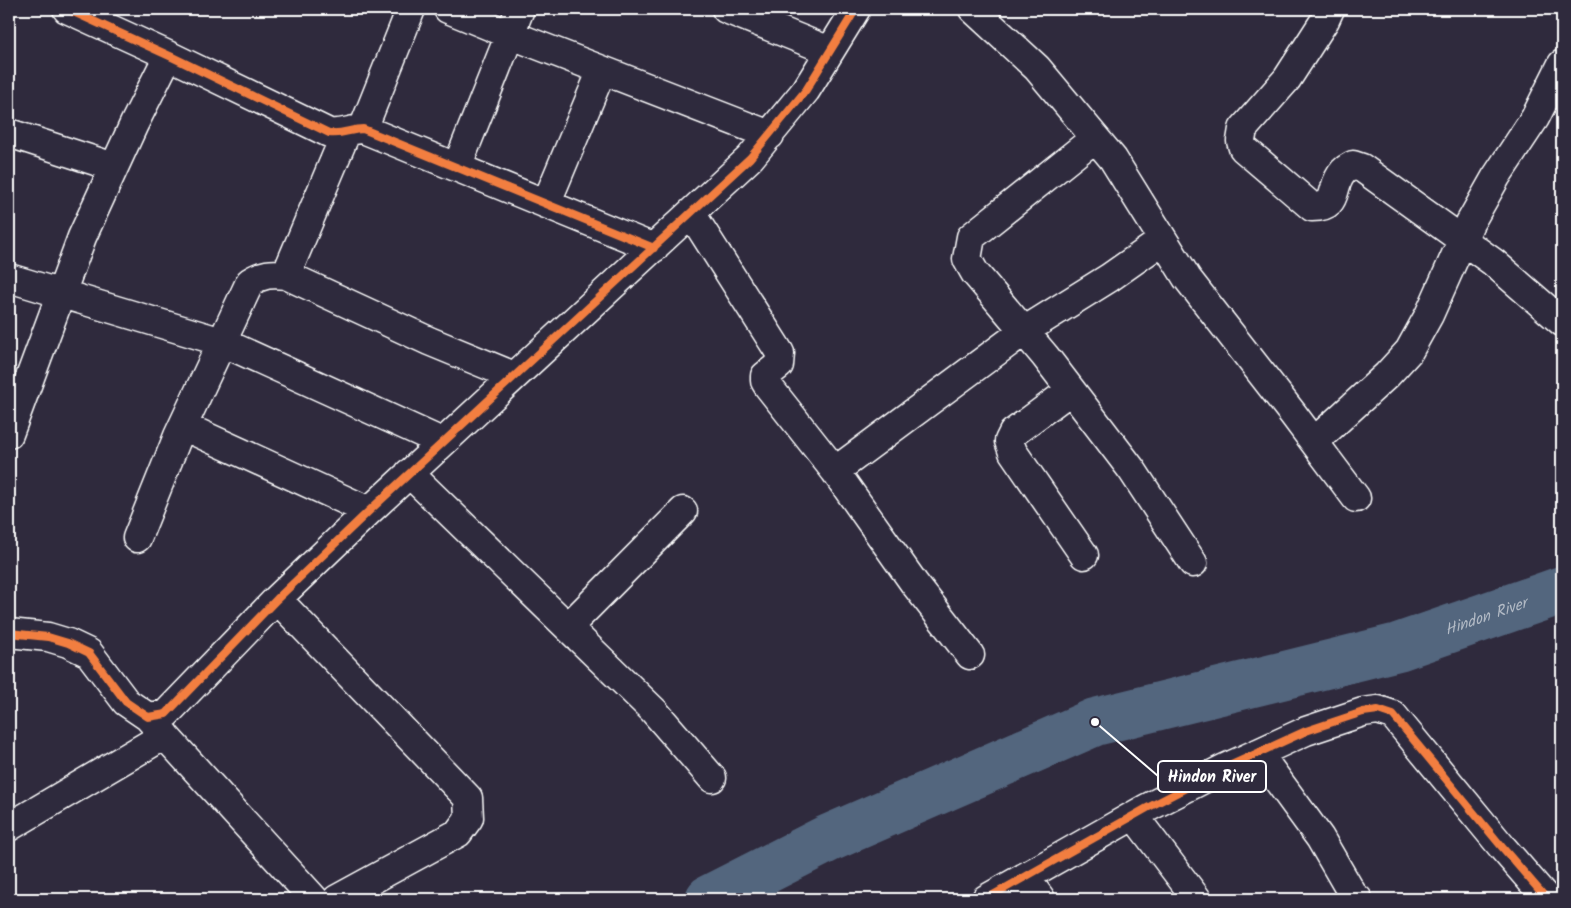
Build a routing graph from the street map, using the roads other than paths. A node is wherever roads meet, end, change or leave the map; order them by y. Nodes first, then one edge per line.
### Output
1 (67, 9) edge
2 (411, 9) edge
3 (448, 9) edge
4 (520, 9) edge
5 (726, 9) edge
6 (856, 9) edge
7 (973, 9) edge
8 (1330, 9) edge
9 (509, 34) junction
10 (830, 51) junction
11 (168, 56) junction
12 (1562, 64) edge
13 (602, 70) junction
14 (355, 131) junction
15 (9, 133) edge
16 (770, 135) junction
17 (1095, 138) junction
18 (114, 167) junction
19 (457, 167) junction
20 (546, 204) junction
21 (691, 214) junction
22 (1163, 240) junction
23 (1463, 240) junction
24 (654, 248) junction
25 (286, 275) junction
26 (9, 278) edge
27 (61, 293) junction
28 (1562, 322) edge
29 (1024, 331) junction
30 (222, 342) junction
31 (514, 376) junction
32 (1071, 390) junction
33 (183, 426) junction
34 (9, 434) edge
35 (442, 442) junction
36 (1314, 442) junction
37 (835, 472) junction
38 (409, 473) junction
39 (1356, 498) dead end
40 (369, 511) junction
41 (683, 511) dead end
42 (137, 538) dead end
43 (1084, 556) dead end
44 (1193, 564) dead end
45 (277, 599) junction
46 (568, 627) junction
47 (9, 633) edge
48 (970, 655) dead end
49 (156, 726) junction
50 (1258, 753) junction
51 (712, 778) dead end
52 (1134, 816) junction
53 (9, 827) edge
54 (1024, 877) junction
55 (314, 899) edge
56 (337, 899) edge
57 (986, 899) edge
58 (1041, 899) edge
59 (1197, 899) edge
60 (1358, 899) edge
61 (1547, 899) edge

1 - 11 street
2 - 14 street
3 - 9 street
4 - 9 street
5 - 10 street
6 - 10 street
7 - 17 street
8 - 23 street
9 - 13 street
9 - 19 street
10 - 16 street
11 - 14 street
11 - 18 street
12 - 23 street
13 - 16 street
13 - 20 street
14 - 19 street
14 - 25 street
15 - 18 street
16 - 21 street
17 - 22 street
17 - 29 street
18 - 27 street
19 - 20 street
20 - 24 street
21 - 24 street
21 - 37 street
22 - 29 street
22 - 36 street
23 - 28 street
23 - 36 street
24 - 31 street
25 - 30 street
25 - 31 street
26 - 27 street
27 - 30 street
27 - 34 street
29 - 32 street
29 - 37 street
30 - 33 street
30 - 35 street
31 - 35 street
32 - 43 street
32 - 44 street
33 - 40 street
33 - 42 street
35 - 38 street
36 - 39 street
37 - 48 street
38 - 40 street
38 - 46 street
40 - 45 street
41 - 46 street
45 - 49 street
45 - 56 street
46 - 51 street
47 - 49 street
49 - 53 street
49 - 55 street
50 - 52 street
50 - 60 street
50 - 61 street
52 - 54 street
52 - 59 street
54 - 57 street
54 - 58 street

